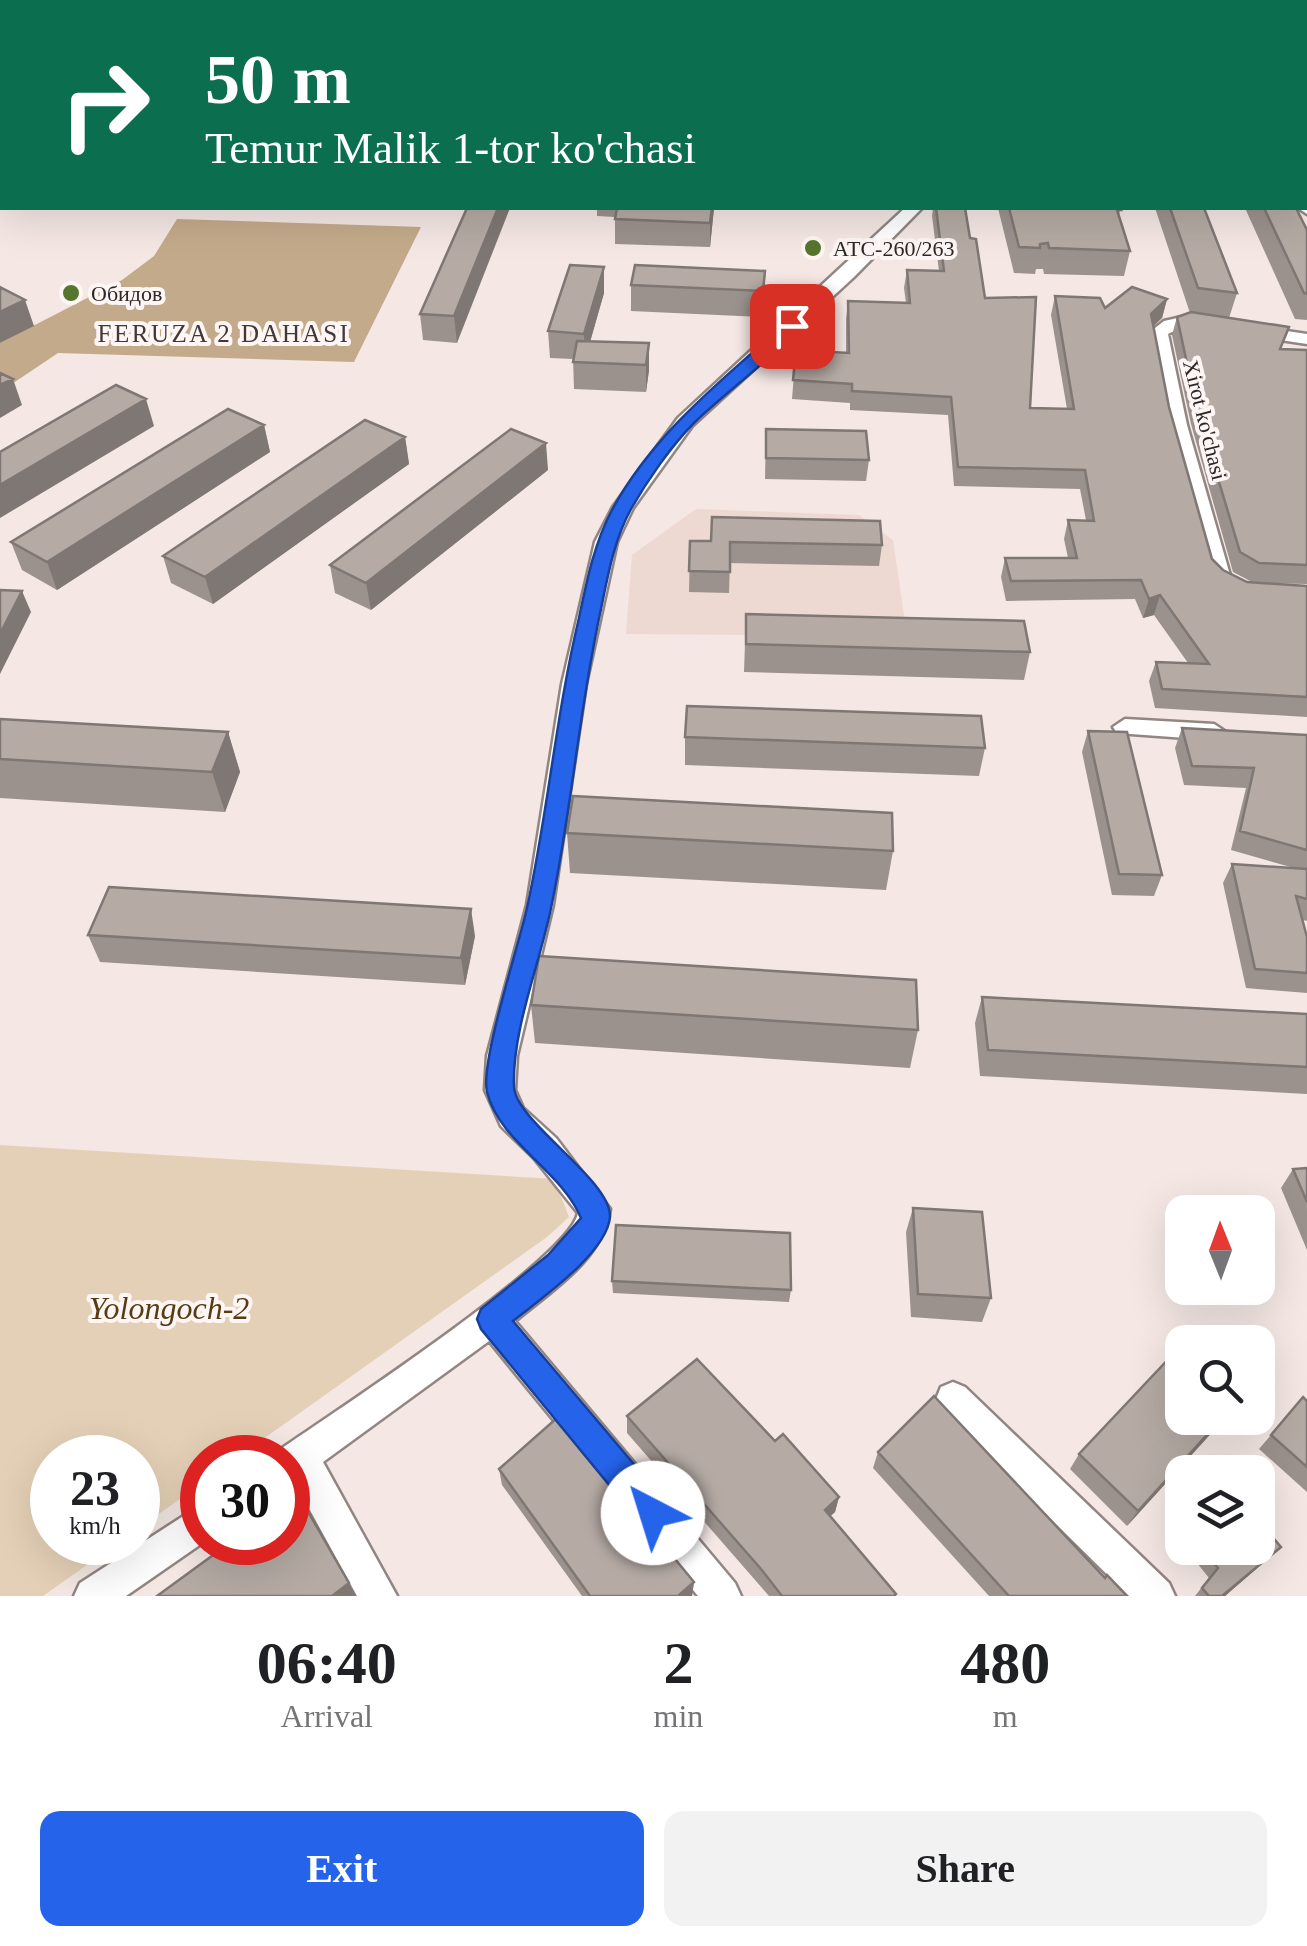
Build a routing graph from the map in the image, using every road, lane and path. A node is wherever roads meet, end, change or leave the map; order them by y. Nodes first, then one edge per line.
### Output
1 (912, 210) edge
2 (1307, 339) edge
3 (1246, 593) edge
4 (1124, 727) edge
5 (1234, 734) edge
6 (492, 1319) junction
7 (954, 1399) dead end
8 (310, 1450) edge
9 (310, 1487) edge
10 (180, 1537) edge
11 (93, 1596) edge
12 (378, 1596) edge
13 (722, 1596) edge
14 (1156, 1596) edge

1 - 6 street
2 - 3 street, Xirot ko'chasi
4 - 5 street
6 - 8 street
6 - 13 street
7 - 14 street
9 - 12 street
10 - 11 street

